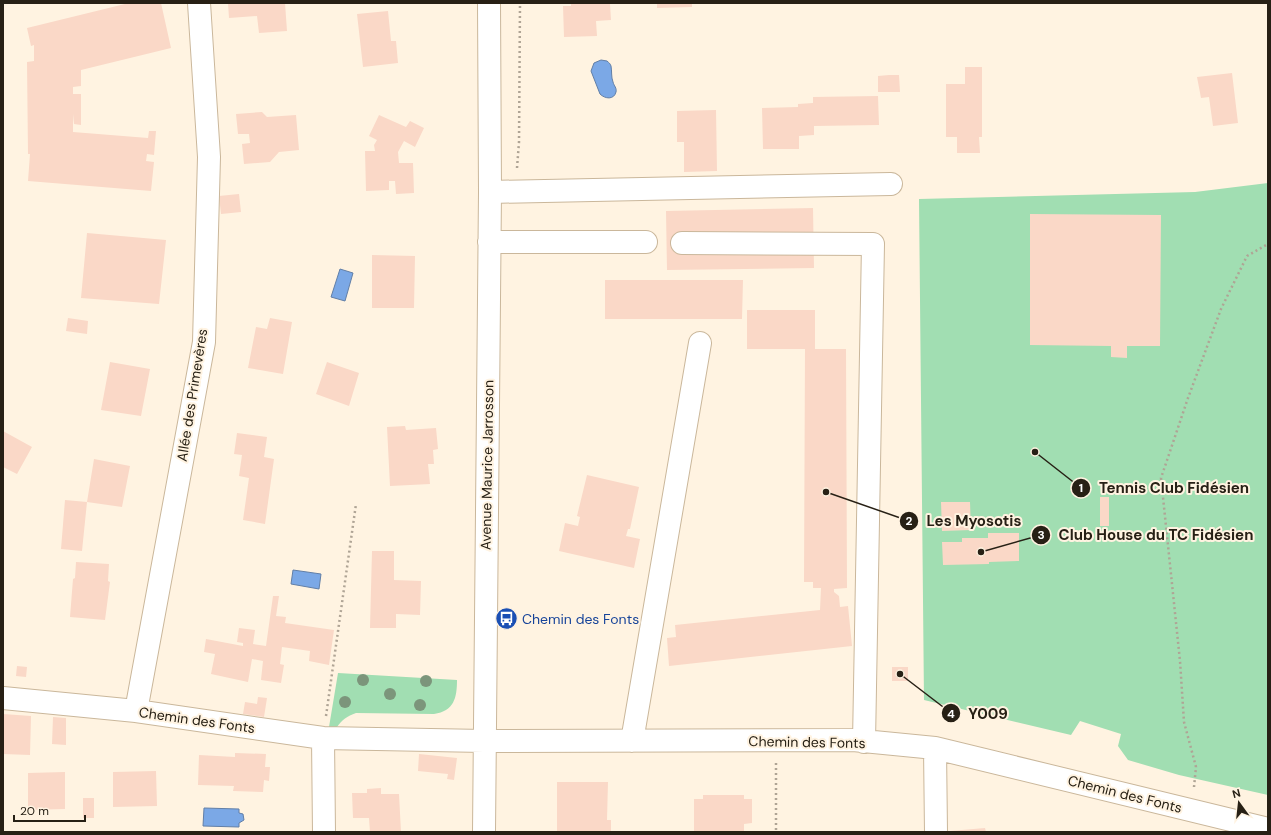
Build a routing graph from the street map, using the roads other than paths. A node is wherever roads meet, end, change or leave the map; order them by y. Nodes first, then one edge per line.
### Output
1 (199, 3) edge
2 (489, 3) edge
3 (891, 184) dead end
4 (490, 191) junction
5 (489, 242) junction
6 (646, 242) dead end
7 (682, 243) dead end
8 (700, 343) dead end
9 (3, 698) edge
10 (136, 711) junction
11 (323, 738) junction
12 (484, 741) junction
13 (632, 741) junction
14 (864, 742) junction
15 (935, 748) junction
16 (1268, 829) edge
17 (324, 832) edge
18 (484, 832) edge
19 (936, 832) edge

1 - 10 street, Allée des Primevères
2 - 4 street, Avenue Maurice Jarrosson
3 - 4 street
4 - 5 street, Avenue Maurice Jarrosson
5 - 6 street
5 - 12 street, Avenue Maurice Jarrosson
7 - 14 street
8 - 13 street
9 - 10 street, Chemin des Fonts
10 - 11 street, Chemin des Fonts
11 - 12 street, Chemin des Fonts
11 - 17 street
12 - 13 street, Chemin des Fonts
12 - 18 street, Avenue Maurice Jarrosson
13 - 14 street, Chemin des Fonts
14 - 15 street, Chemin des Fonts
15 - 16 street, Chemin des Fonts
15 - 19 street

